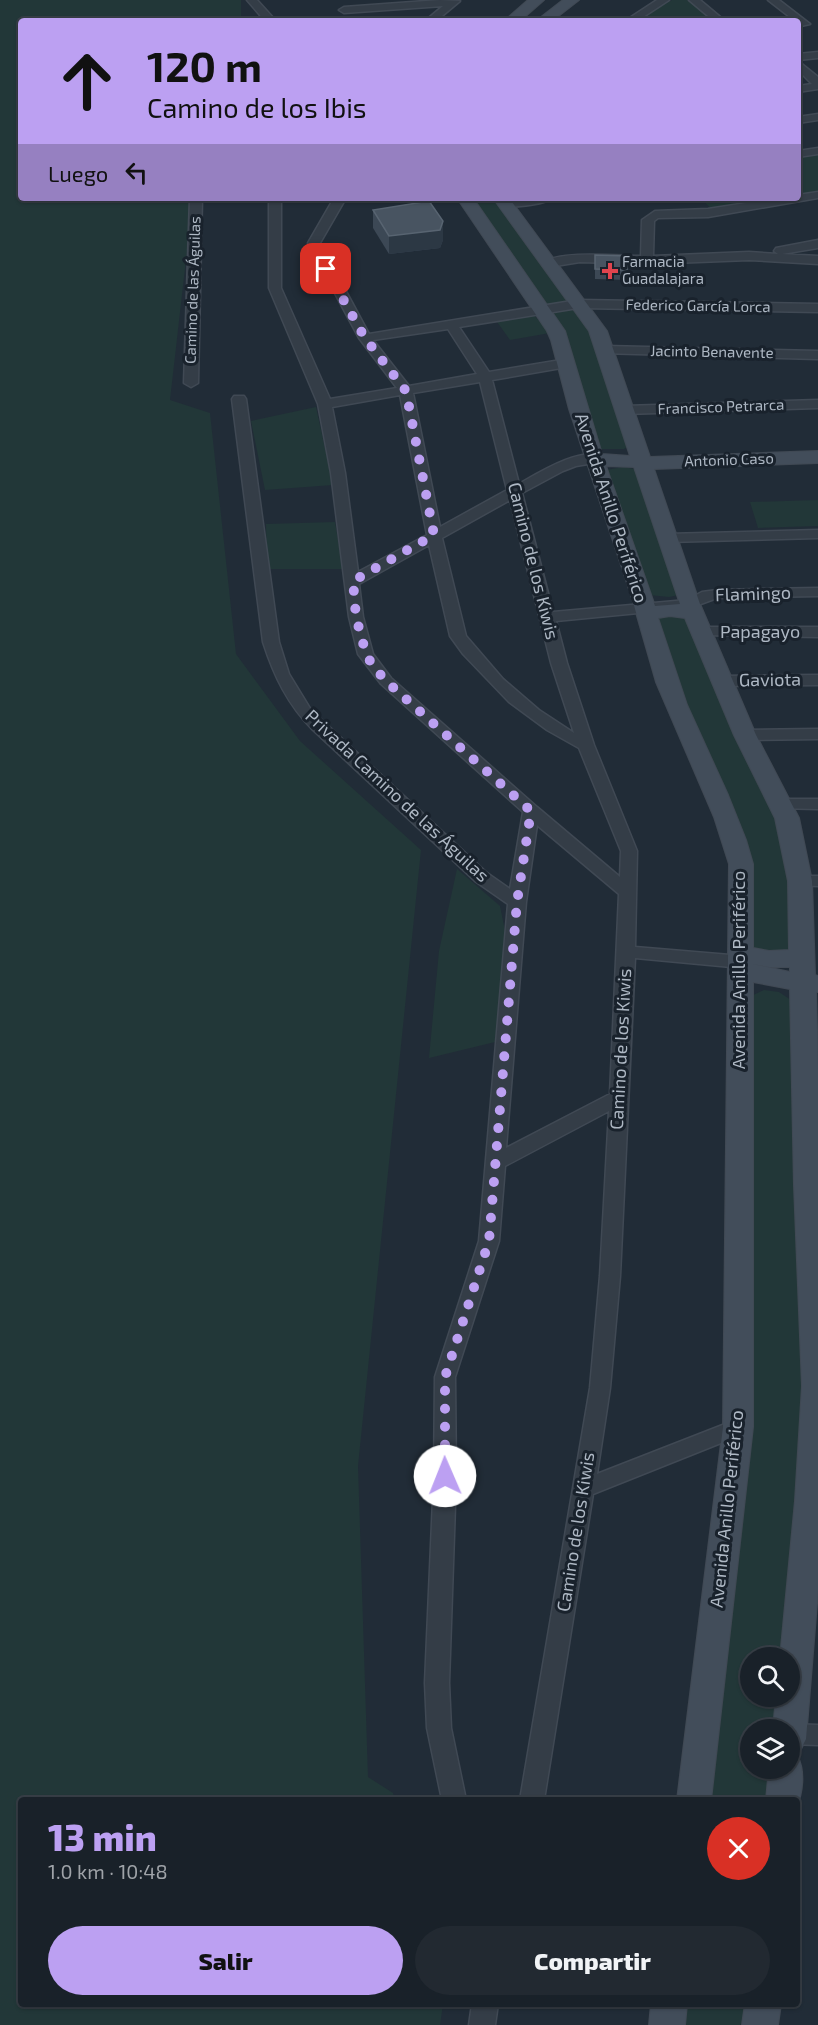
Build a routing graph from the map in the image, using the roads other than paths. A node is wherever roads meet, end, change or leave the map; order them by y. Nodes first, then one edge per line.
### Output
1 (252, 0) edge
2 (333, 0) edge
3 (537, 0) edge
4 (572, 0) edge
5 (664, 0) edge
6 (694, 0) edge
7 (773, 0) edge
8 (455, 1) edge
9 (344, 10) junction
10 (267, 18) edge
11 (351, 18) edge
12 (434, 18) edge
13 (515, 18) edge
14 (547, 18) edge
15 (635, 18) edge
16 (716, 18) edge
17 (794, 18) edge
18 (818, 22) edge
19 (801, 24) edge
20 (818, 55) edge
21 (801, 57) edge
22 (801, 67) edge
23 (818, 85) edge
24 (801, 88) edge
25 (818, 117) edge
26 (801, 120) edge
27 (818, 151) edge
28 (801, 154) edge
29 (818, 195) edge
30 (801, 198) edge
31 (196, 201) edge
32 (275, 201) edge
33 (338, 201) edge
34 (529, 201) edge
35 (695, 201) edge
36 (781, 201) edge
37 (506, 205) edge
38 (471, 208) edge
39 (708, 213) junction
40 (818, 244) edge
41 (800, 248) junction
42 (544, 256) junction
43 (749, 256) junction
44 (647, 257) junction
45 (814, 260) edge
46 (577, 303) junction
47 (818, 308) edge
48 (541, 309) junction
49 (451, 324) junction
50 (365, 338) junction
51 (605, 350) junction
52 (818, 355) edge
53 (567, 363) junction
54 (485, 377) junction
55 (191, 383) dead end
56 (406, 391) junction
57 (239, 399) dead end
58 (325, 404) junction
59 (818, 404) edge
60 (624, 410) junction
61 (818, 457) edge
62 (640, 459) junction
63 (595, 460) junction
64 (515, 491) junction
65 (818, 534) edge
66 (434, 535) junction
67 (667, 538) junction
68 (353, 581) junction
69 (818, 592) edge
70 (644, 607) junction
71 (693, 612) junction
72 (547, 617) junction
73 (818, 632) edge
74 (818, 680) edge
75 (723, 681) junction
76 (818, 734) edge
77 (745, 735) junction
78 (586, 746) junction
79 (781, 804) junction
80 (818, 804) edge
81 (531, 811) junction
82 (809, 881) edge
83 (627, 892) junction
84 (517, 902) junction
85 (626, 958) junction
86 (741, 969) junction
87 (808, 977) edge
88 (811, 1078) edge
89 (618, 1098) junction
90 (496, 1162) junction
91 (813, 1185) edge
92 (818, 1386) edge
93 (738, 1427) junction
94 (583, 1489) junction
95 (814, 1500) edge
96 (809, 1612) edge
97 (791, 1719) edge
98 (800, 1734) edge
99 (818, 1735) edge
100 (785, 1779) edge
101 (453, 1797) edge
102 (532, 1797) edge
103 (694, 1797) edge
104 (783, 1797) edge
105 (485, 2007) edge
106 (669, 2007) edge
107 (763, 2007) edge
108 (482, 2025) edge
109 (666, 2025) edge
110 (760, 2025) edge

1 - 10 street
2 - 9 street
3 - 13 street
4 - 14 street
5 - 15 street
6 - 16 street
7 - 17 street
8 - 9 street
8 - 12 street
9 - 11 street
18 - 19 street
20 - 21 street
22 - 23 street
23 - 24 street
25 - 26 street
27 - 28 street
29 - 30 street
31 - 55 street, Camino de las Águilas
32 - 58 street
33 - 50 street
34 - 37 street
35 - 39 street
36 - 39 street
37 - 38 street
37 - 42 street
38 - 48 street, Avenida Anillo Periférico
39 - 44 street
40 - 41 street
41 - 43 street
41 - 45 street
42 - 44 street
42 - 46 street
43 - 44 street
43 - 45 street
46 - 47 street, Federico García Lorca
46 - 48 street
46 - 51 street
48 - 49 street
48 - 53 street, Avenida Anillo Periférico
49 - 50 street
49 - 54 street, Camino de los Kiwis
50 - 56 street
51 - 52 street, Jacinto Benavente
51 - 60 street
53 - 54 street
53 - 63 street, Avenida Anillo Periférico
54 - 56 street
54 - 64 street, Camino de los Kiwis
56 - 58 street
56 - 66 street
57 - 84 street, Privada Camino de las Águilas
58 - 68 street
59 - 60 street, Francisco Petrarca
60 - 62 street
61 - 62 street, Antonio Caso
62 - 63 street, Antonio Caso
62 - 67 street
63 - 64 street
63 - 70 street, Avenida Anillo Periférico
64 - 66 street
64 - 72 street, Camino de los Kiwis
65 - 67 street
66 - 68 street
66 - 78 street
67 - 71 street
68 - 81 street
69 - 71 street, Flamingo
70 - 71 street
70 - 72 street
70 - 86 street, Avenida Anillo Periférico
71 - 73 street, Papagayo
71 - 75 street
72 - 78 street, Camino de los Kiwis
74 - 75 street, Gaviota
75 - 77 street
76 - 77 street
77 - 79 street
78 - 83 street, Camino de los Kiwis
79 - 80 street
79 - 82 street
81 - 83 street
81 - 84 street
82 - 87 street
83 - 85 street, Camino de los Kiwis
84 - 90 street
85 - 86 street
85 - 89 street, Camino de los Kiwis
86 - 87 street
86 - 87 street
86 - 93 street, Avenida Anillo Periférico
87 - 88 street
88 - 91 street
89 - 90 street
89 - 94 street, Camino de los Kiwis
90 - 101 street
91 - 92 street
92 - 95 street
93 - 94 street
93 - 103 street, Avenida Anillo Periférico
94 - 102 street, Camino de los Kiwis
95 - 96 street
96 - 97 street
98 - 99 street
100 - 104 street
105 - 108 street
106 - 109 street
107 - 110 street

